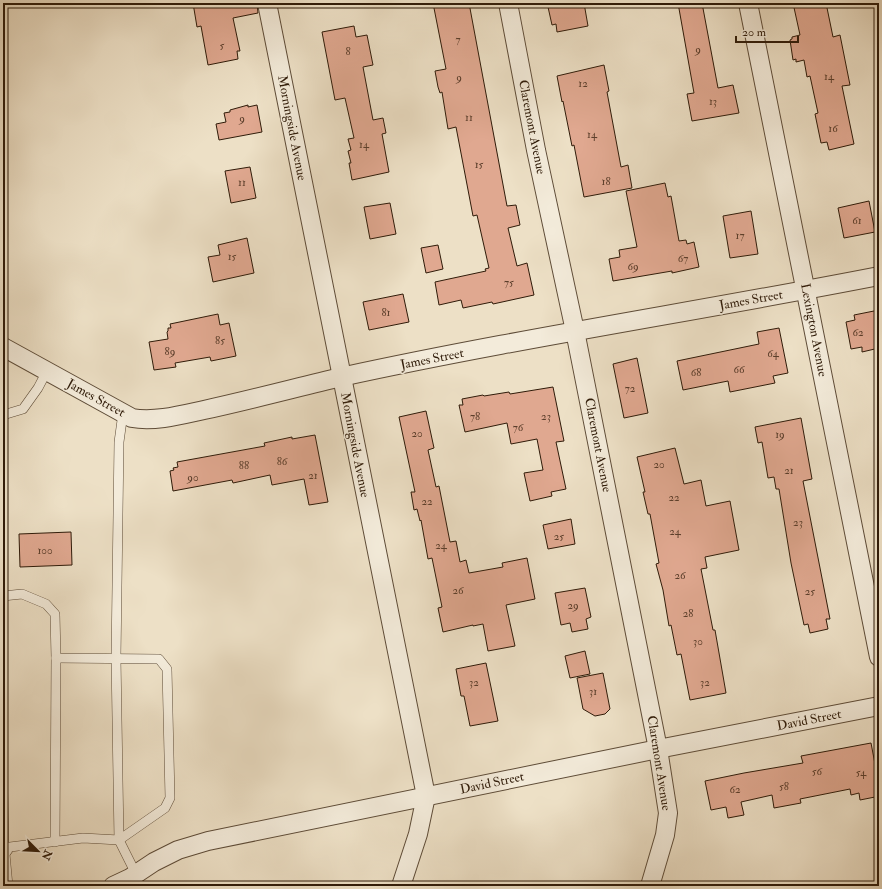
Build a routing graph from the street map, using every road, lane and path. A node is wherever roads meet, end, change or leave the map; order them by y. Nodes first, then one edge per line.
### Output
1 (268, 3) edge
2 (508, 3) edge
3 (748, 3) edge
4 (879, 276) edge
5 (806, 290) junction
6 (575, 331) junction
7 (3, 347) edge
8 (47, 371) junction
9 (341, 378) junction
10 (123, 413) junction
11 (3, 415) edge
12 (3, 596) edge
13 (879, 657) edge
14 (56, 658) junction
15 (116, 658) junction
16 (879, 706) edge
17 (658, 749) junction
18 (3, 792) edge
19 (426, 796) junction
20 (119, 840) junction
21 (55, 842) junction
22 (4, 854) edge
23 (136, 874) junction
24 (8, 886) edge
25 (113, 886) edge
26 (402, 886) edge
27 (650, 886) edge

1 - 9 street, Morningside Avenue
2 - 6 street, Claremont Avenue
3 - 5 street, Lexington Avenue
4 - 5 street, James Street
5 - 6 street, James Street
5 - 13 street, Lexington Avenue
6 - 9 street, James Street
6 - 17 street, Claremont Avenue
7 - 8 street, James Street
8 - 10 street, James Street
8 - 11 lane
9 - 10 street, James Street
9 - 19 street, Morningside Avenue
10 - 15 lane
12 - 14 lane
14 - 15 lane
14 - 21 lane
15 - 20 lane
15 - 20 lane
16 - 17 street, David Street
17 - 19 street, David Street
17 - 27 street, Claremont Avenue
18 - 22 lane
19 - 23 street, David Street
19 - 26 street, Morningside Avenue
20 - 21 lane
20 - 23 lane
21 - 22 lane
22 - 24 lane
23 - 25 street, David Street

